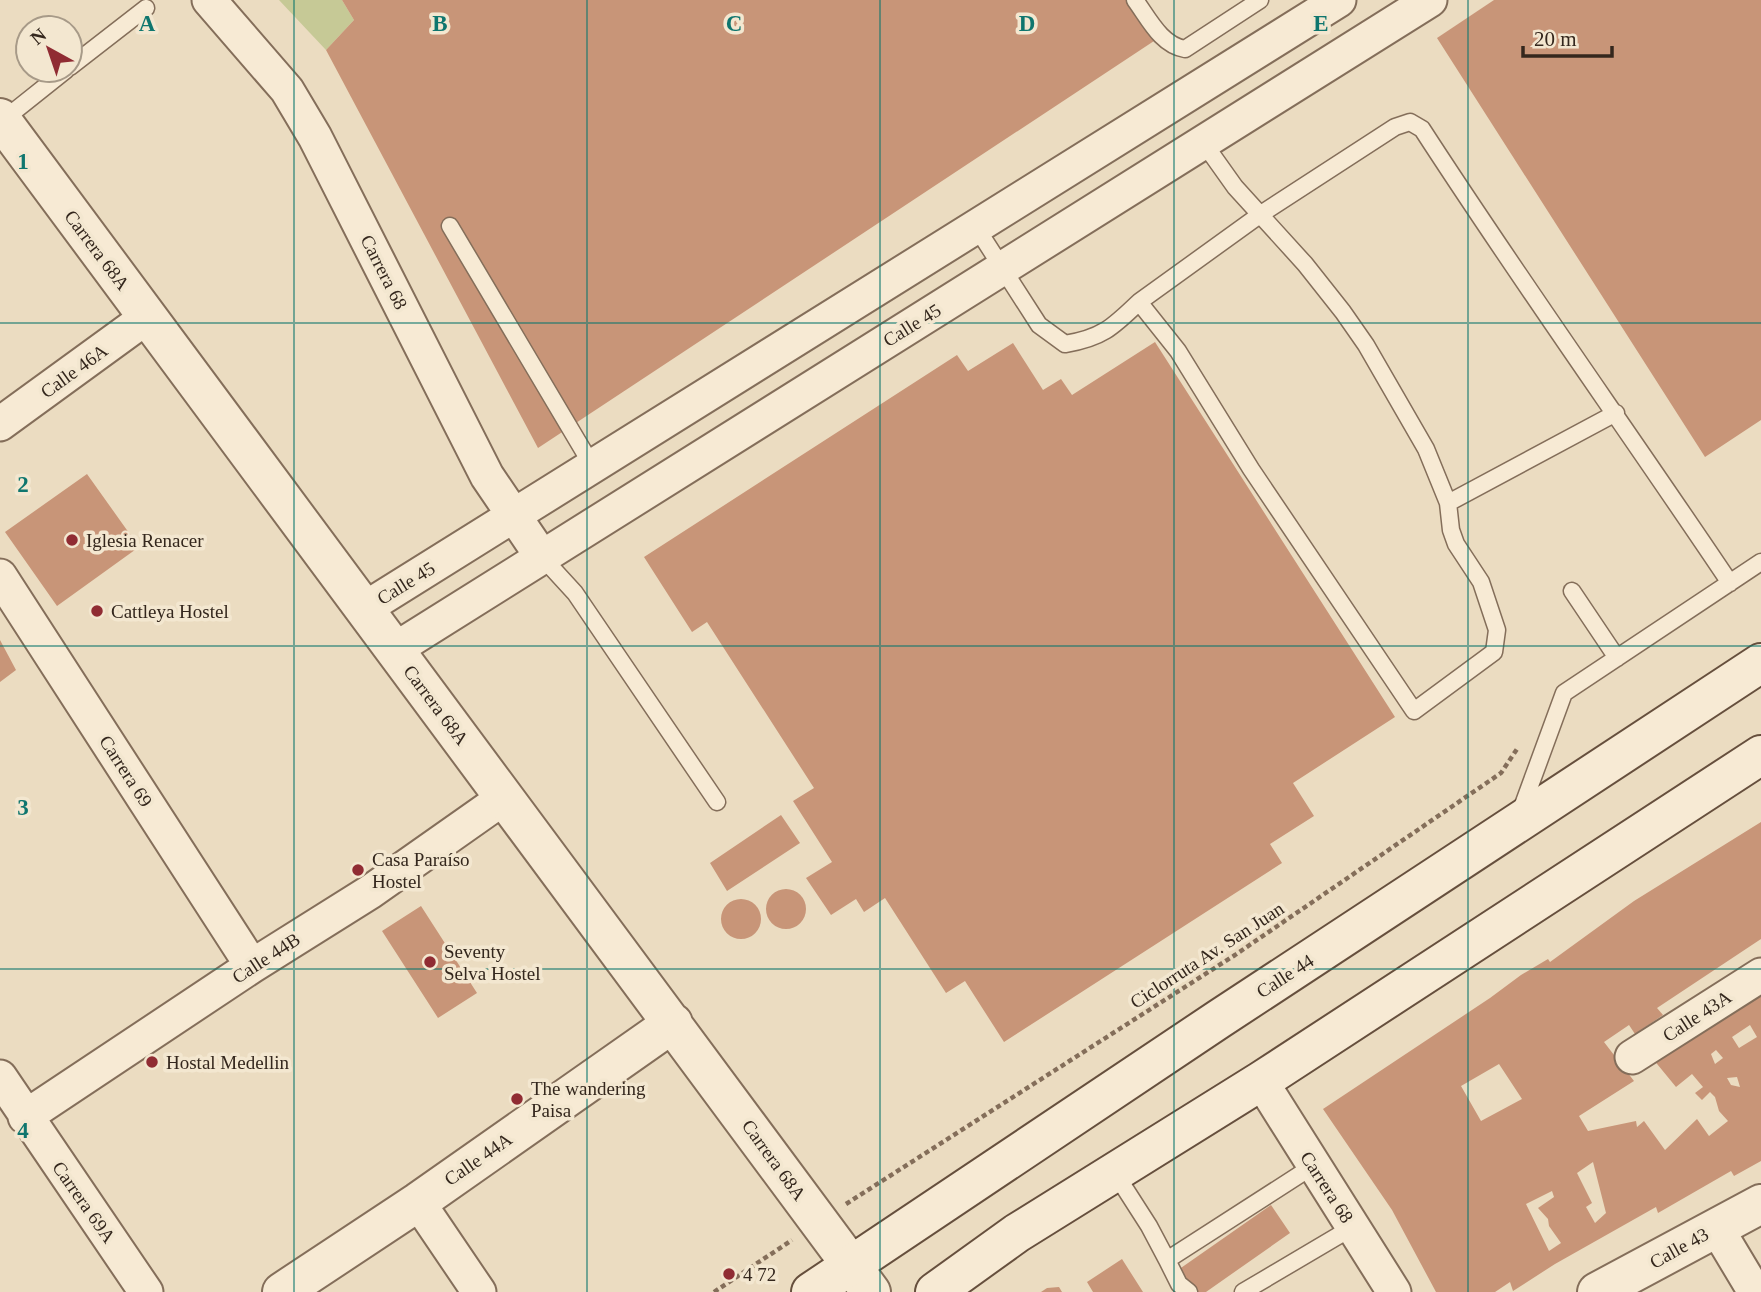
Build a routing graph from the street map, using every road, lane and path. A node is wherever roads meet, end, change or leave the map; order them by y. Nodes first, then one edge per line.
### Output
1 (209, 0) edge
2 (1135, 0) edge
3 (1260, 0) edge
4 (1339, 0) edge
5 (1430, 0) edge
6 (146, 8) dead end
7 (84, 56) edge
8 (47, 84) edge
9 (1, 119) edge
10 (1203, 142) junction
11 (1261, 214) junction
12 (450, 226) dead end
13 (976, 227) junction
14 (1003, 268) junction
15 (1139, 302) junction
16 (147, 317) junction
17 (1616, 413) junction
18 (0, 424) edge
19 (593, 467) junction
20 (1447, 503) junction
21 (513, 516) junction
22 (542, 557) junction
23 (1761, 562) edge
24 (1730, 583) junction
25 (2, 585) edge
26 (1572, 591) dead end
27 (364, 609) junction
28 (394, 650) junction
29 (1617, 658) junction
30 (1761, 663) edge
31 (1549, 732) junction
32 (1761, 755) edge
33 (505, 797) junction
34 (717, 802) dead end
35 (1516, 824) junction
36 (252, 966) junction
37 (1761, 975) edge
38 (673, 1023) junction
39 (1632, 1057) dead end
40 (0, 1077) edge
41 (1261, 1081) junction
42 (25, 1117) junction
43 (1313, 1166) junction
44 (1115, 1173) junction
45 (861, 1194) dead end
46 (418, 1202) junction
47 (1761, 1203) edge
48 (1353, 1227) junction
49 (1716, 1227) junction
50 (770, 1254) dead end
51 (1167, 1260) junction
52 (861, 1279) edge
53 (146, 1292) edge
54 (282, 1292) edge
55 (479, 1292) edge
56 (714, 1292) edge
57 (811, 1292) edge
58 (935, 1292) edge
59 (1189, 1292) edge
60 (1243, 1292) edge
61 (1394, 1292) edge
62 (1597, 1292) edge
63 (1755, 1292) edge

1 - 21 street, Carrera 68
2 - 3 lane
4 - 13 street, Calle 45
5 - 10 street, Calle 45
6 - 7 lane
8 - 9 lane
9 - 16 main road, Carrera 68A
10 - 11 lane
10 - 14 street, Calle 45
11 - 15 lane
11 - 17 lane
11 - 20 lane
12 - 19 lane
13 - 14 lane
13 - 19 street, Calle 45
14 - 15 lane
14 - 22 street, Calle 45
15 - 20 lane
16 - 18 street, Calle 46A
16 - 27 main road, Carrera 68A
17 - 20 lane
17 - 24 lane
19 - 21 street, Calle 45
21 - 22 street, Carrera 68
21 - 27 street, Calle 45
22 - 28 street, Calle 45
22 - 34 lane
23 - 24 lane
24 - 29 lane
25 - 36 street, Carrera 69
26 - 29 lane
27 - 28 main road, Carrera 68A
28 - 33 main road, Carrera 68A
29 - 31 lane
30 - 35 main road, Calle 44
31 - 35 lane
31 - 45 path, Ciclorruta Av. San Juan
32 - 41 main road
33 - 36 street, Calle 44B
33 - 38 main road, Carrera 68A
35 - 52 main road, Calle 44
36 - 42 street, Calle 44B
37 - 39 street, Calle 43A
38 - 46 main road, Calle 44A
38 - 52 main road, Carrera 68A
40 - 42 street, Carrera 69A
41 - 43 street, Carrera 68
41 - 44 main road
42 - 53 street, Carrera 69A
43 - 48 street, Carrera 68
43 - 51 lane
44 - 51 lane
44 - 58 main road
46 - 54 main road, Calle 44A
46 - 55 street
47 - 49 main road, Calle 43
48 - 60 lane
48 - 61 street, Carrera 68
49 - 62 main road, Calle 43
49 - 63 street
50 - 56 path
51 - 59 lane
52 - 57 main road, Calle 44

